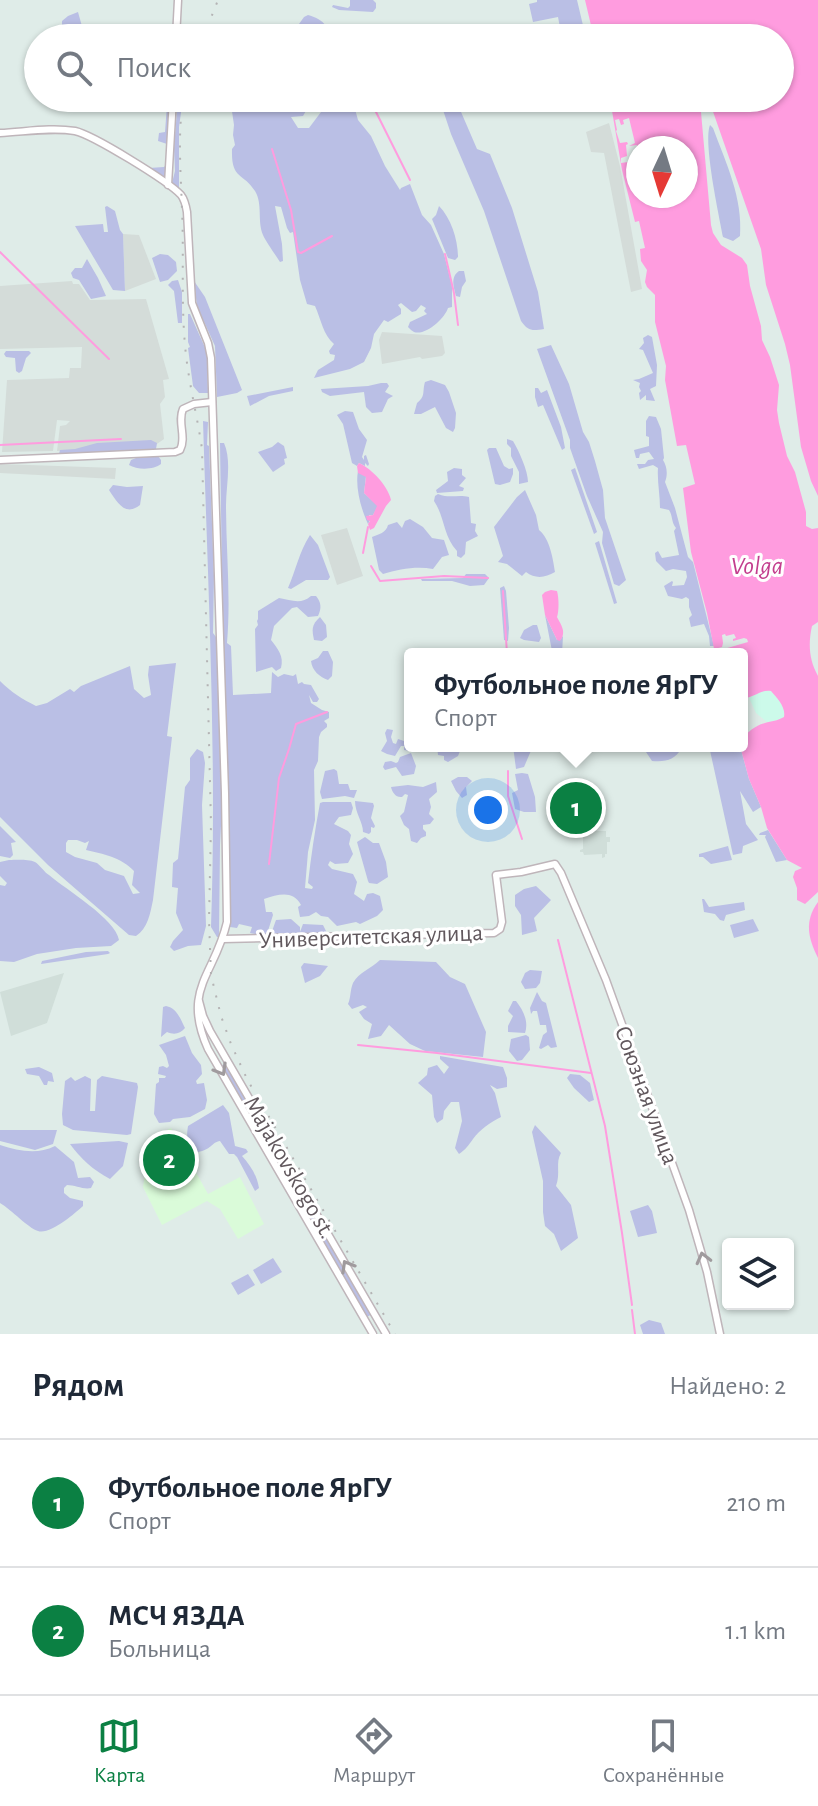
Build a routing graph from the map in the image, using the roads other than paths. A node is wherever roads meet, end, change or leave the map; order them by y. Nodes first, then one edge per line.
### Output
1 (178, 0) edge
2 (177, 24) edge
3 (172, 112) edge
4 (0, 133) edge
5 (168, 185) junction
6 (212, 402) junction
7 (0, 460) edge
8 (554, 863) joint
9 (223, 939) junction
10 (199, 998) junction
11 (211, 1033) junction
12 (203, 1036) junction
13 (373, 1334) edge
14 (386, 1334) edge
15 (720, 1334) edge

1 - 2 main road
3 - 5 main road
4 - 5 main road
5 - 6 main road
6 - 7 main road
6 - 9 main road
8 - 9 main road, Университетская улица
15 -> 8 main road, Союзная улица
9 - 10 main road
10 - 11 main road, Majakovskogo st.
10 - 12 main road
11 - 12 main road
14 -> 11 main road, Majakovskogo st.
12 -> 13 main road

